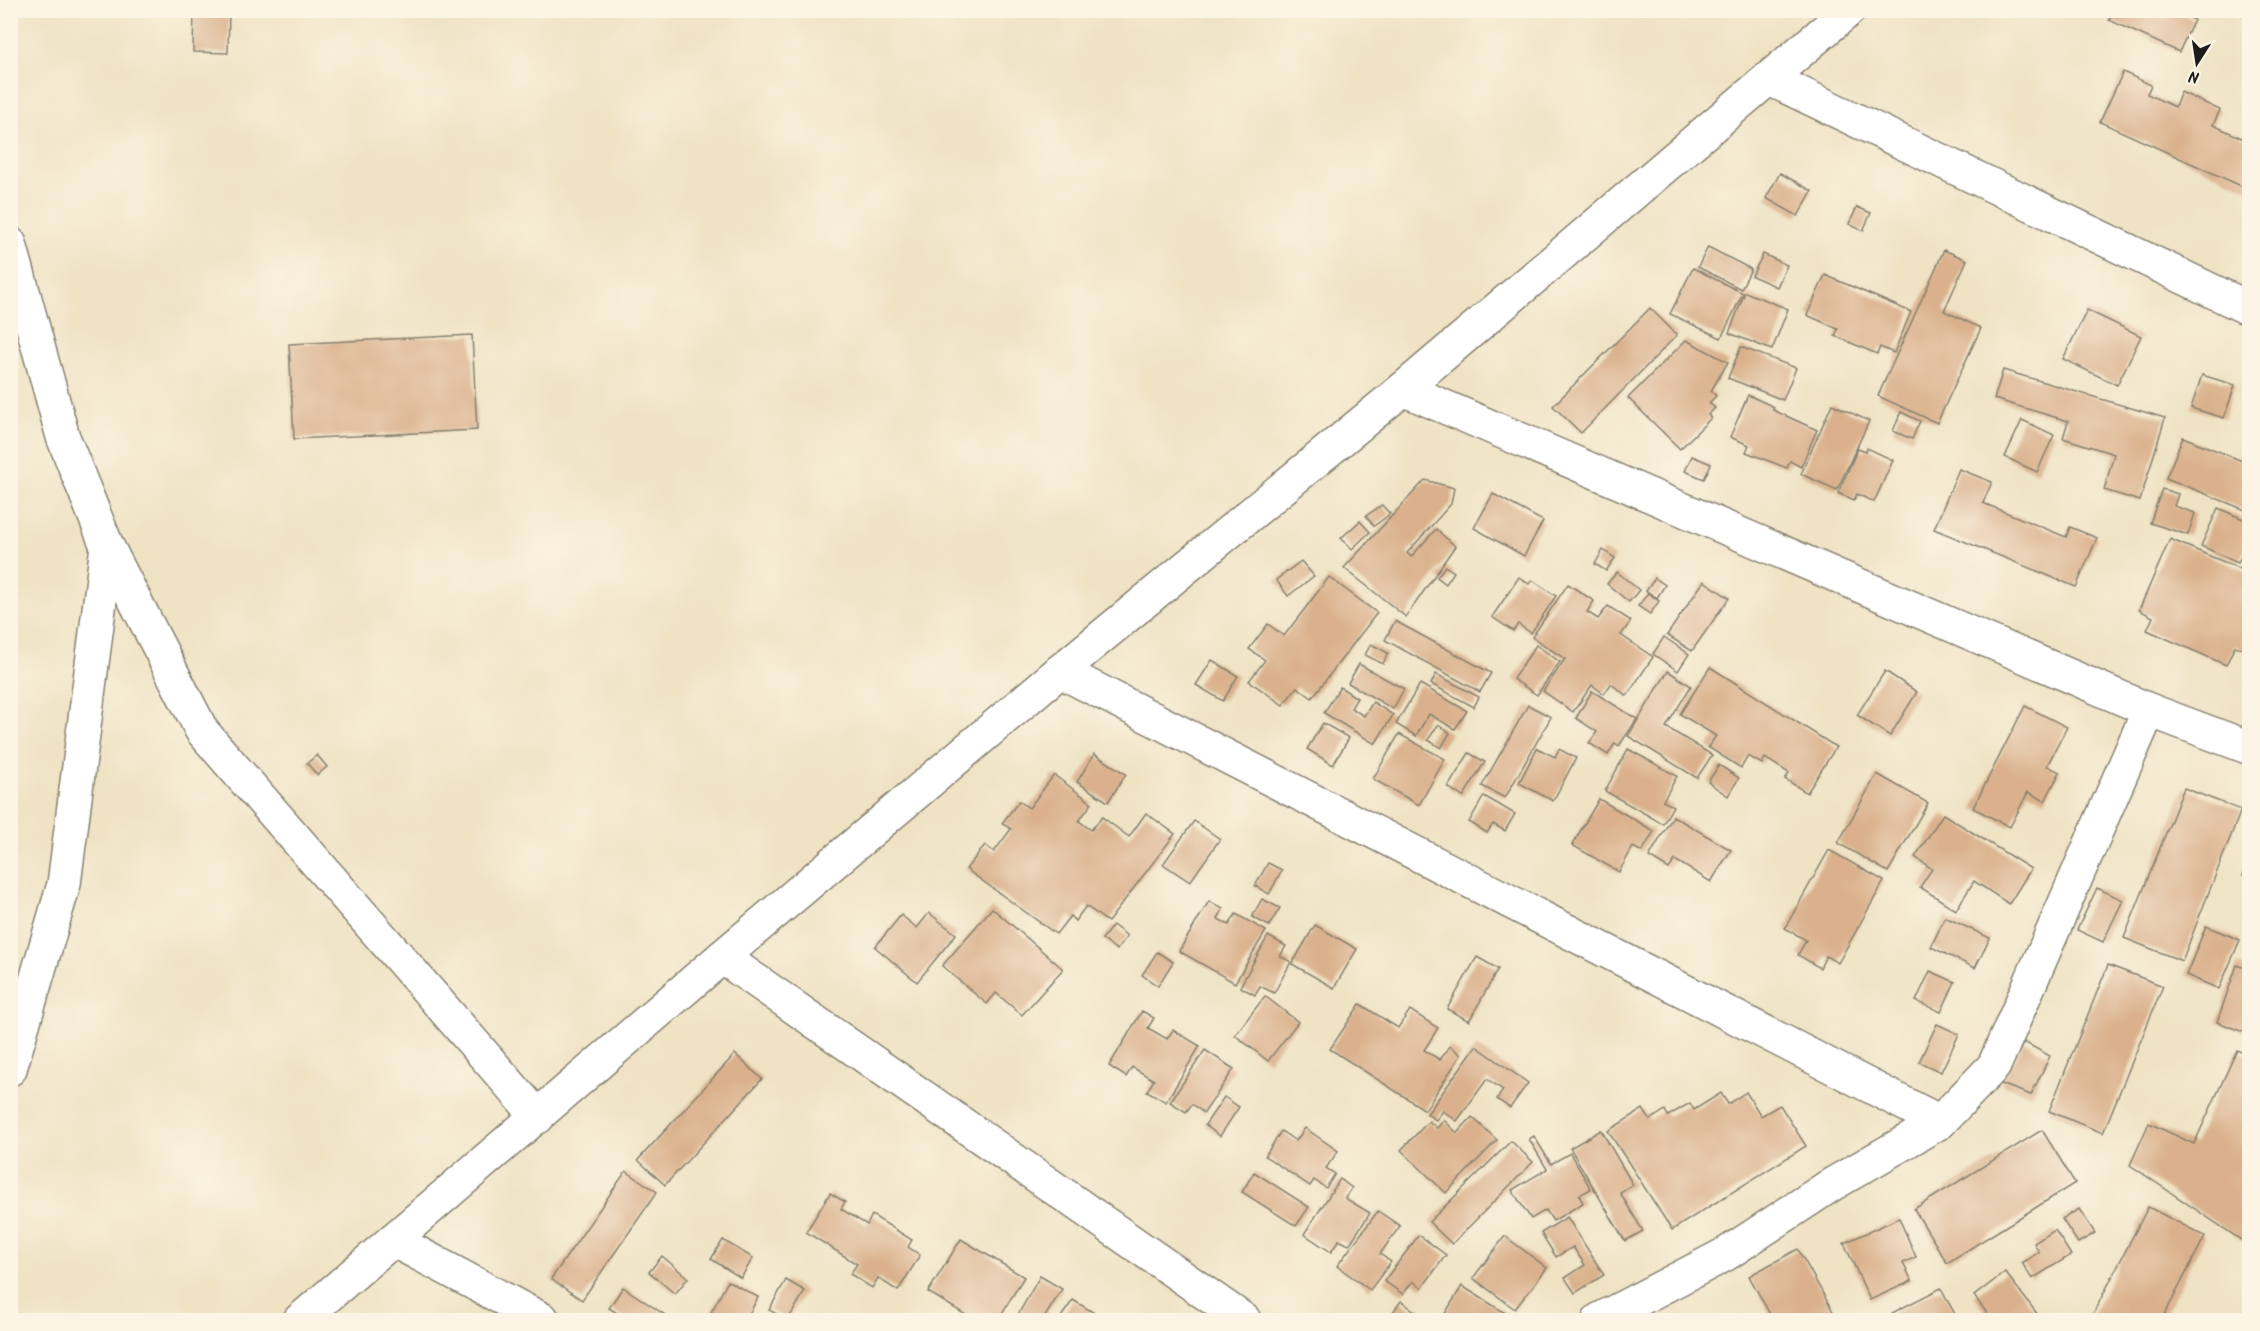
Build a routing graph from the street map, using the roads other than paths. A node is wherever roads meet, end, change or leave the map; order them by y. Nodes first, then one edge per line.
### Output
1 (1849, 10) edge
2 (1770, 79) junction
3 (10, 244) edge
4 (2250, 309) edge
5 (1403, 389) junction
6 (107, 546) junction
7 (1060, 671) junction
8 (2150, 710) junction
9 (2250, 748) edge
10 (722, 957) junction
11 (10, 1069) edge
12 (538, 1117) junction
13 (1940, 1122) junction
14 (393, 1240) junction
15 (300, 1320) edge
16 (543, 1320) edge
17 (1244, 1320) edge
18 (1599, 1320) edge

1 - 2 street
2 - 4 street
2 - 5 street
3 - 6 street
5 - 7 street
5 - 8 street
6 - 11 street
6 - 12 street
7 - 10 street
7 - 13 street
8 - 9 street
8 - 13 street
10 - 12 street
10 - 17 street
12 - 14 street
13 - 18 street
14 - 15 street
14 - 16 street

